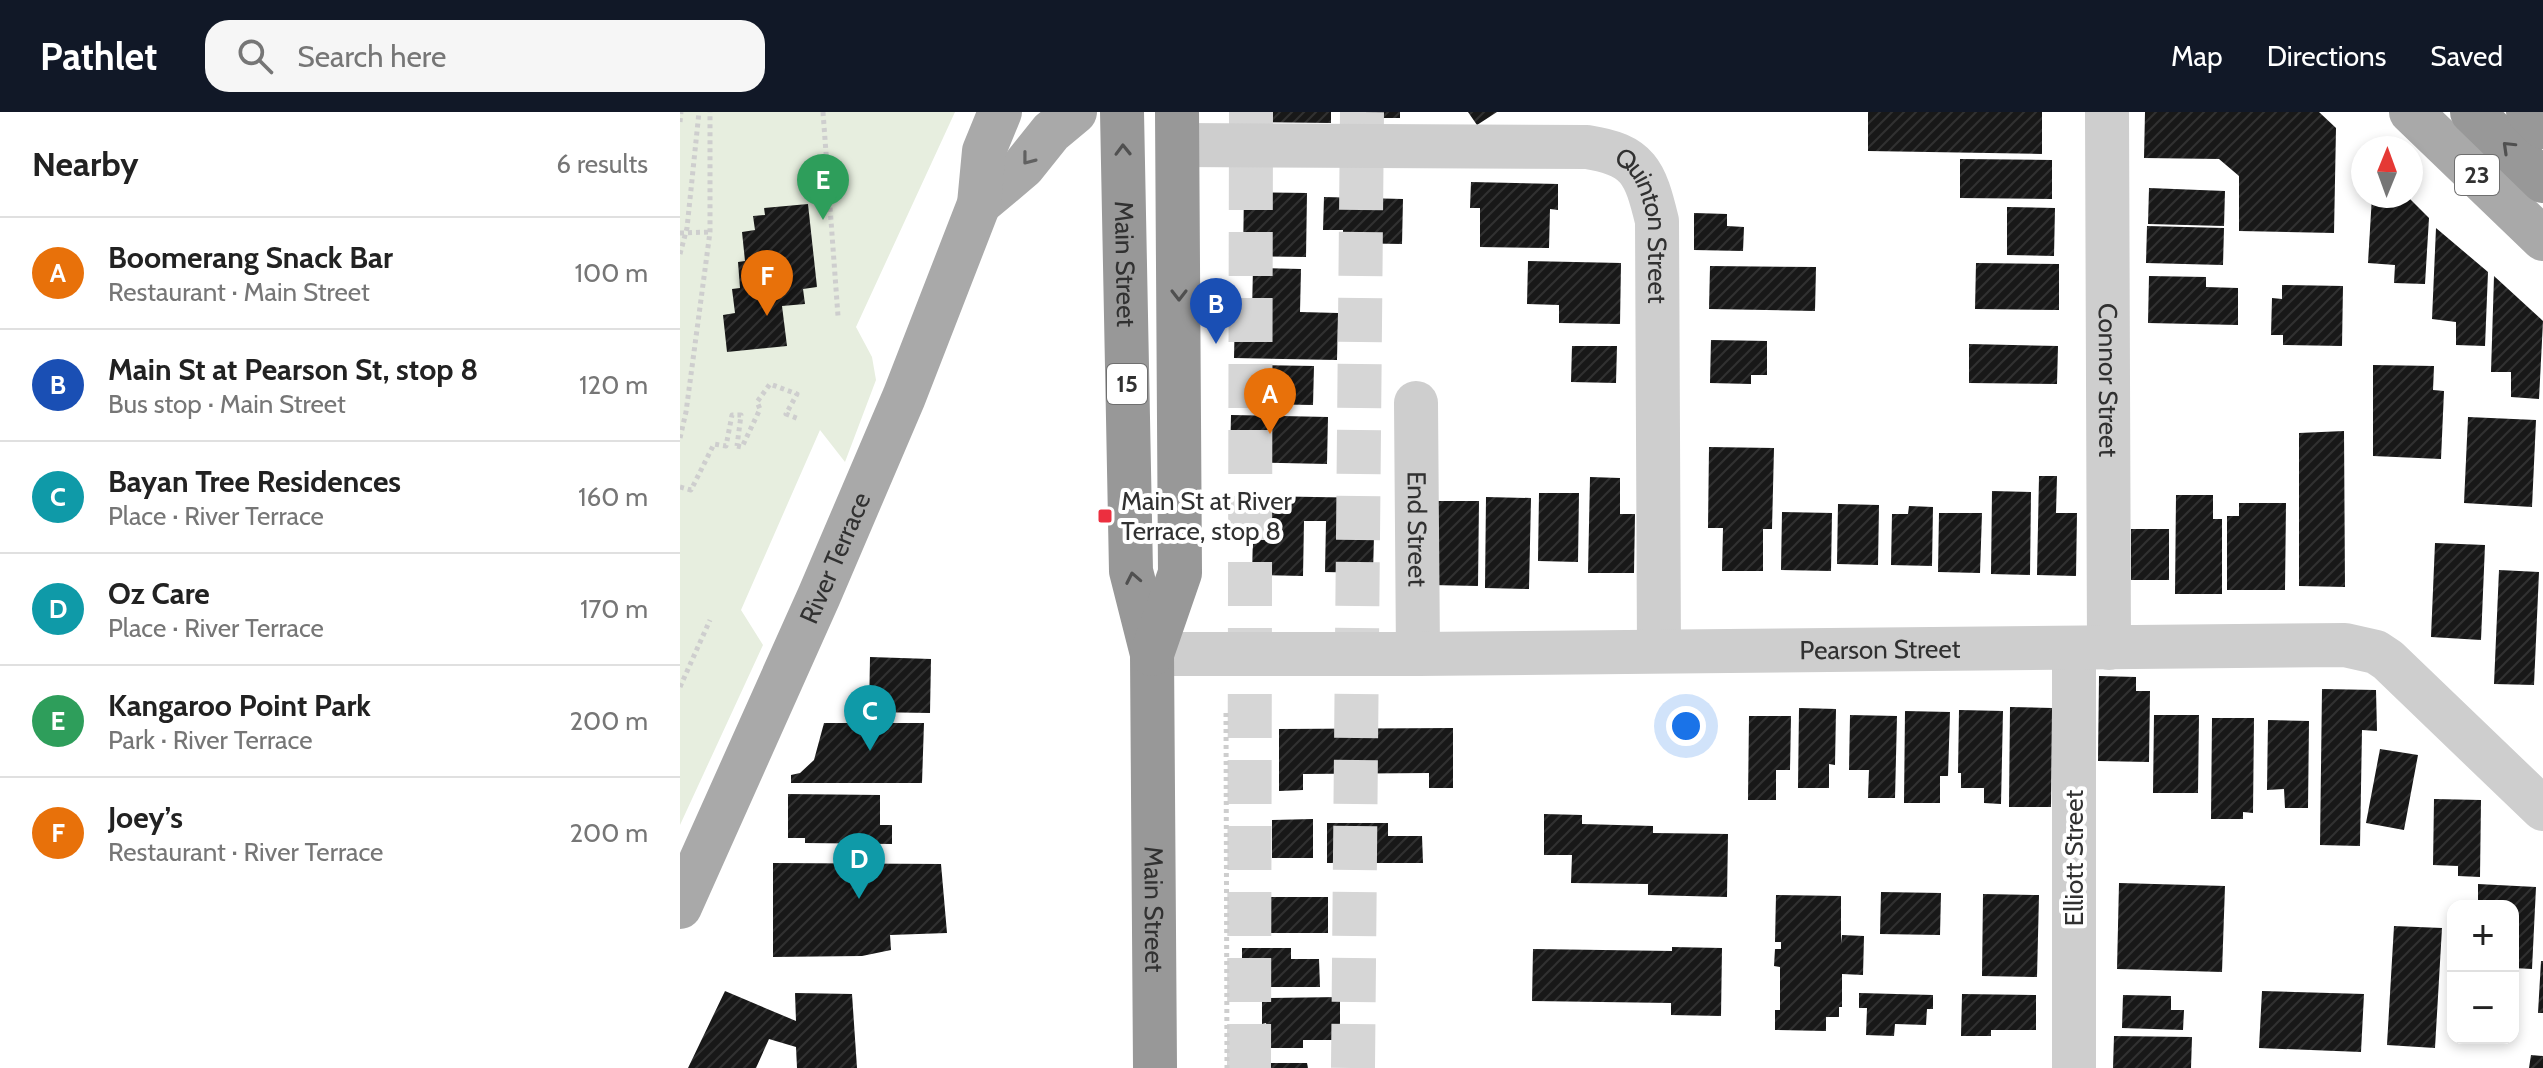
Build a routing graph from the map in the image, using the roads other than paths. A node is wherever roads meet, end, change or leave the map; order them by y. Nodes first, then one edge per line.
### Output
1 (1000, 112) edge
2 (1075, 112) edge
3 (1122, 112) edge
4 (2107, 112) edge
5 (2411, 112) edge
6 (2472, 112) edge
7 (2528, 112) edge
8 (2543, 127) edge
9 (1178, 128) edge
10 (2543, 181) edge
11 (979, 204) junction
12 (2543, 239) edge
13 (1416, 403) dead end
14 (2091, 648) junction
15 (1659, 651) junction
16 (1152, 654) junction
17 (1418, 654) junction
18 (2543, 809) edge
19 (680, 907) edge
20 (1155, 1068) edge
21 (2074, 1068) edge

1 - 11 main road, River Terrace
2 -> 11 main road, River Terrace
16 -> 3 highway, Main Street / 15
4 - 14 street, Connor Street
5 - 12 main road, 23
10 -> 6 highway
7 - 8 highway
9 - 15 street, Quinton Street
9 -> 16 highway, Main Street / 15
11 - 19 main road, River Terrace
13 - 17 street, End Street
14 - 15 street, Pearson Street
14 - 18 street, Pearson Street
14 - 21 street, Elliott Street
15 - 17 street, Pearson Street
16 - 17 street, Pearson Street
16 - 20 highway, Main Street / 15

